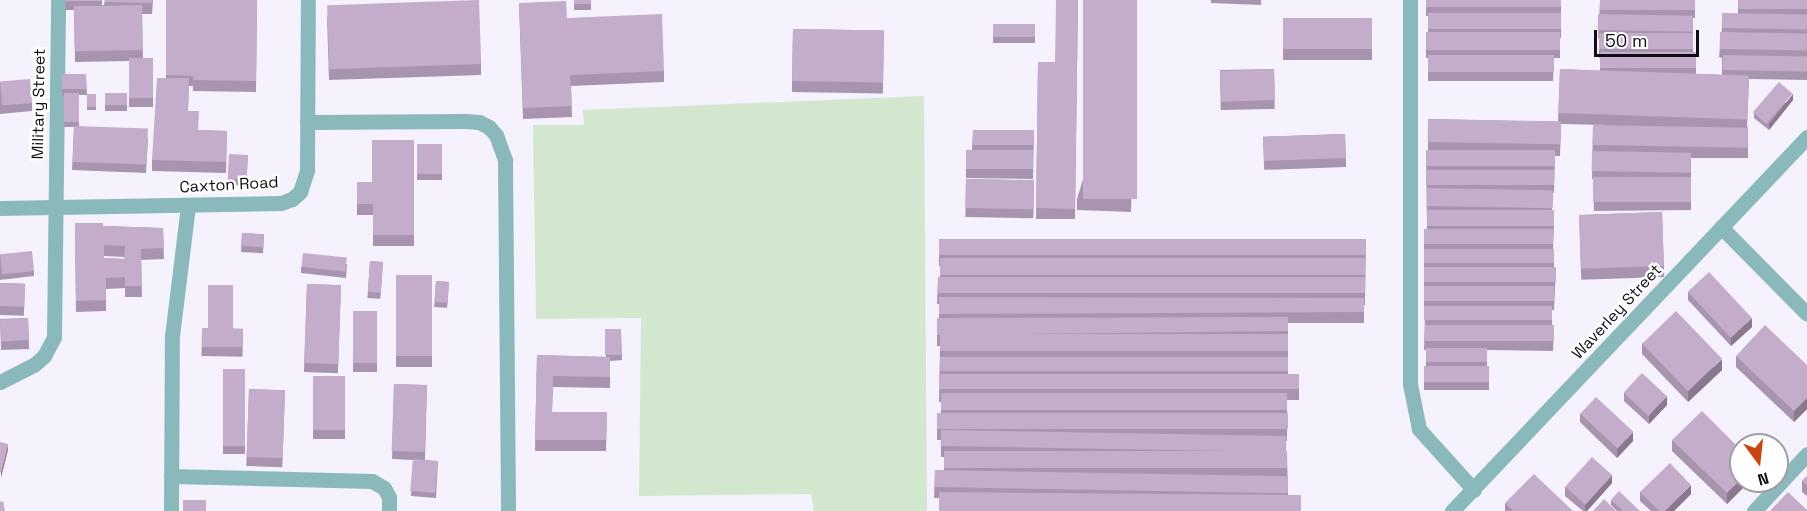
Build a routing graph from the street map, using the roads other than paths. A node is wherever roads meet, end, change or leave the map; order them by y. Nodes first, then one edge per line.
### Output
1 (58, 0) edge
2 (308, 0) edge
3 (1410, 0) edge
4 (307, 122) junction
5 (1807, 137) edge
6 (188, 206) junction
7 (0, 208) edge
8 (55, 208) junction
9 (1721, 227) junction
10 (1807, 314) edge
11 (0, 382) edge
12 (1807, 454) edge
13 (171, 476) junction
14 (1474, 490) junction
15 (171, 511) edge
16 (389, 511) edge
17 (507, 511) edge
18 (1452, 511) edge
19 (1754, 511) edge

1 - 8 street, Military Street
2 - 4 street, Caxton Road
3 - 14 street
4 - 6 street, Caxton Road
4 - 17 street
5 - 9 street, Waverley Street
6 - 8 street, Caxton Road
6 - 13 street
7 - 8 street, Caxton Road
8 - 11 street, Military Street
9 - 10 street
9 - 14 street, Waverley Street
12 - 19 street
13 - 15 street
13 - 16 street
14 - 18 street, Waverley Street

